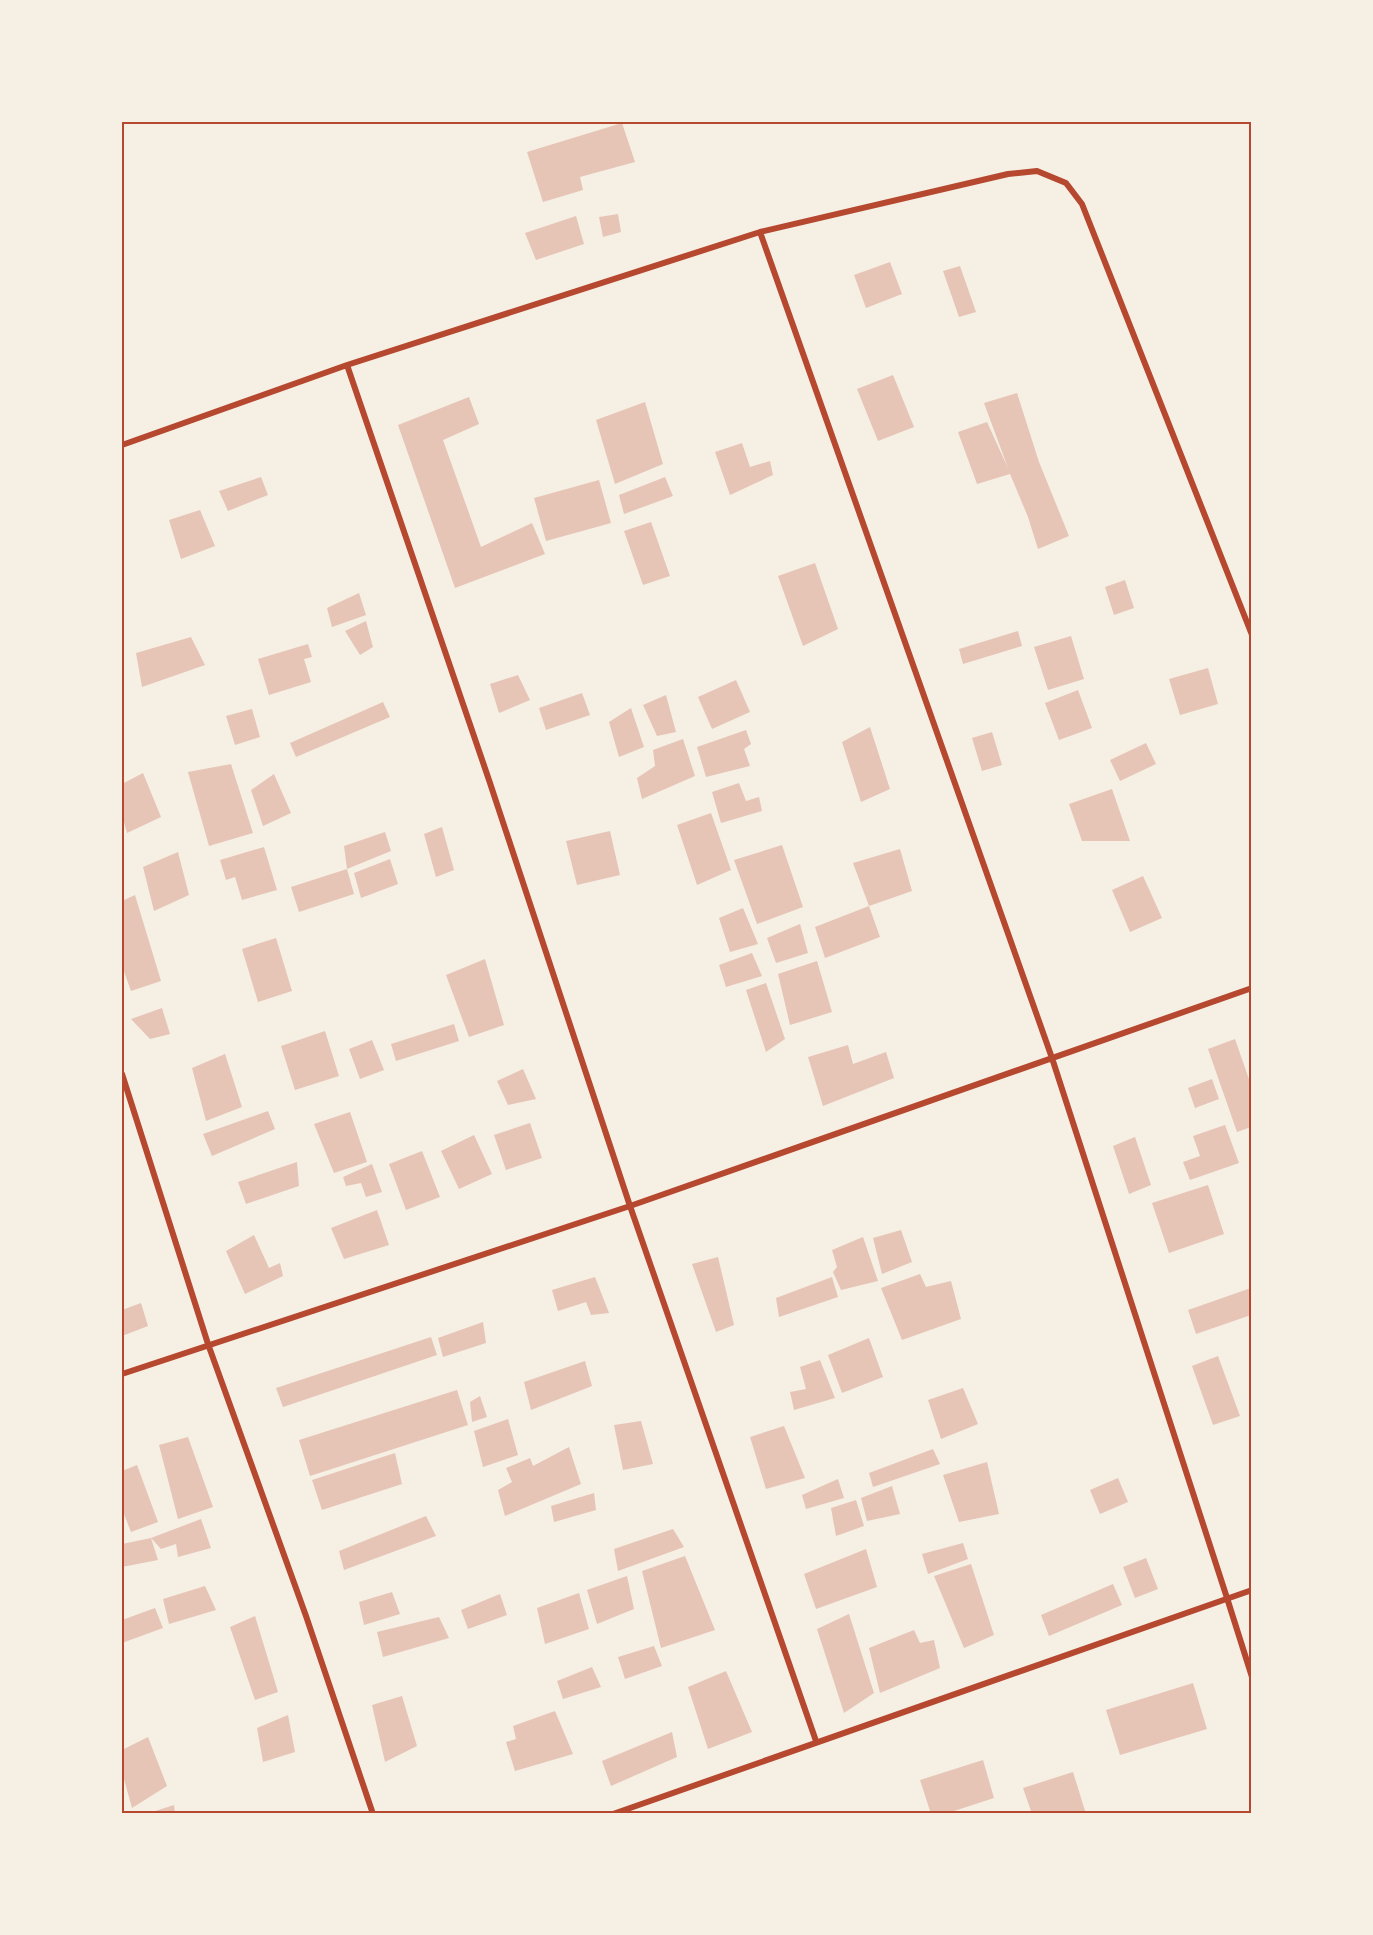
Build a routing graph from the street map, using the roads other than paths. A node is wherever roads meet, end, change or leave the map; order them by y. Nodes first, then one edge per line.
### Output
1 (760, 232) junction
2 (346, 365) junction
3 (122, 445) edge
4 (1251, 634) edge
5 (1251, 988) edge
6 (1052, 1058) junction
7 (122, 1074) edge
8 (630, 1206) junction
9 (208, 1344) junction
10 (122, 1374) edge
11 (1251, 1590) edge
12 (1227, 1598) junction
13 (1251, 1677) edge
14 (816, 1741) junction
15 (373, 1814) edge
16 (613, 1814) edge

1 - 2 street
1 - 4 street
1 - 6 street
2 - 3 street
2 - 8 street
5 - 6 street
6 - 8 street
6 - 12 street
7 - 9 street
8 - 9 street
8 - 14 street
9 - 10 street
9 - 15 street
11 - 12 street
12 - 13 street
12 - 14 street
14 - 16 street

